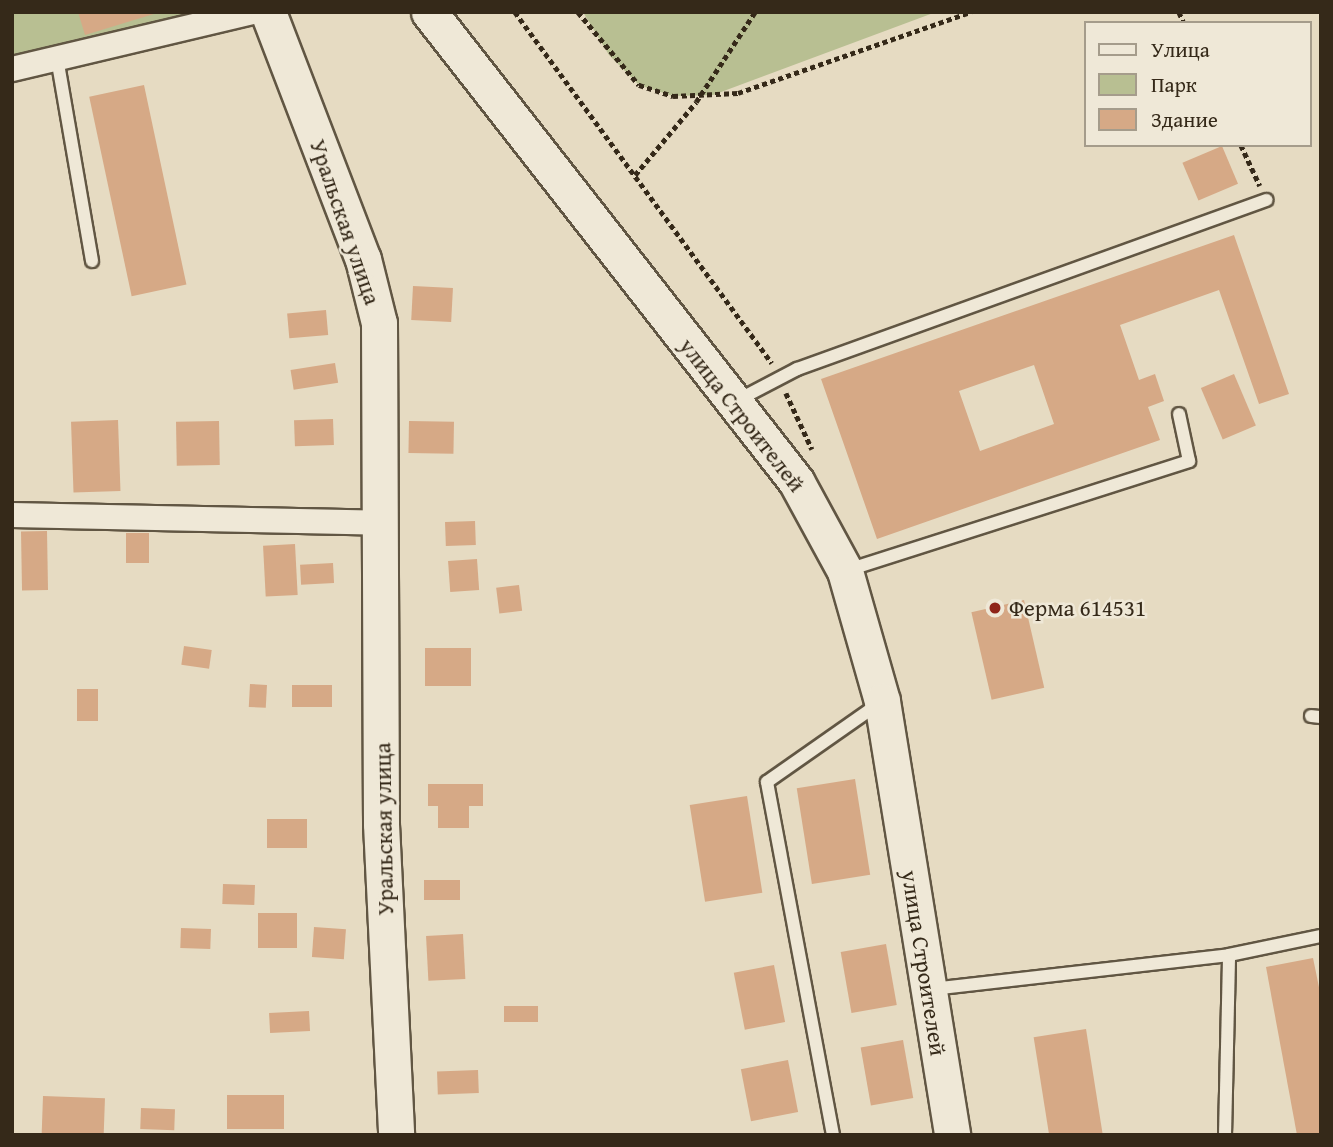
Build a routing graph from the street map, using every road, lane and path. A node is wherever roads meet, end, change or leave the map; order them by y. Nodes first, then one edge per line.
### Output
1 (253, 12) edge
2 (268, 12) edge
3 (429, 12) edge
4 (578, 12) edge
5 (755, 12) edge
6 (971, 12) edge
7 (57, 58) junction
8 (12, 69) edge
9 (701, 94) junction
10 (1242, 147) edge
11 (635, 175) dead end
12 (1267, 200) joint
13 (92, 261) dead end
14 (733, 403) junction
15 (1179, 414) dead end
16 (12, 515) edge
17 (382, 523) junction
18 (845, 571) junction
19 (882, 701) junction
20 (1321, 936) edge
21 (1230, 955) junction
22 (929, 990) junction
23 (397, 1135) edge
24 (832, 1135) edge
25 (952, 1135) edge
26 (1225, 1135) edge

1 - 7 street
2 - 17 street, Уральская улица
3 - 14 street, улица Строителей
4 - 9 path
5 - 9 path
6 - 9 path
7 - 8 street
7 - 13 lane
9 - 11 path
10 - 12 path
12 - 14 lane
14 - 18 street, улица Строителей
15 - 18 lane
16 - 17 street
17 - 23 street, Уральская улица
18 - 19 street, улица Строителей
19 - 22 street, улица Строителей
19 - 24 lane
20 - 21 lane
21 - 22 lane
21 - 26 lane
22 - 25 street, улица Строителей

